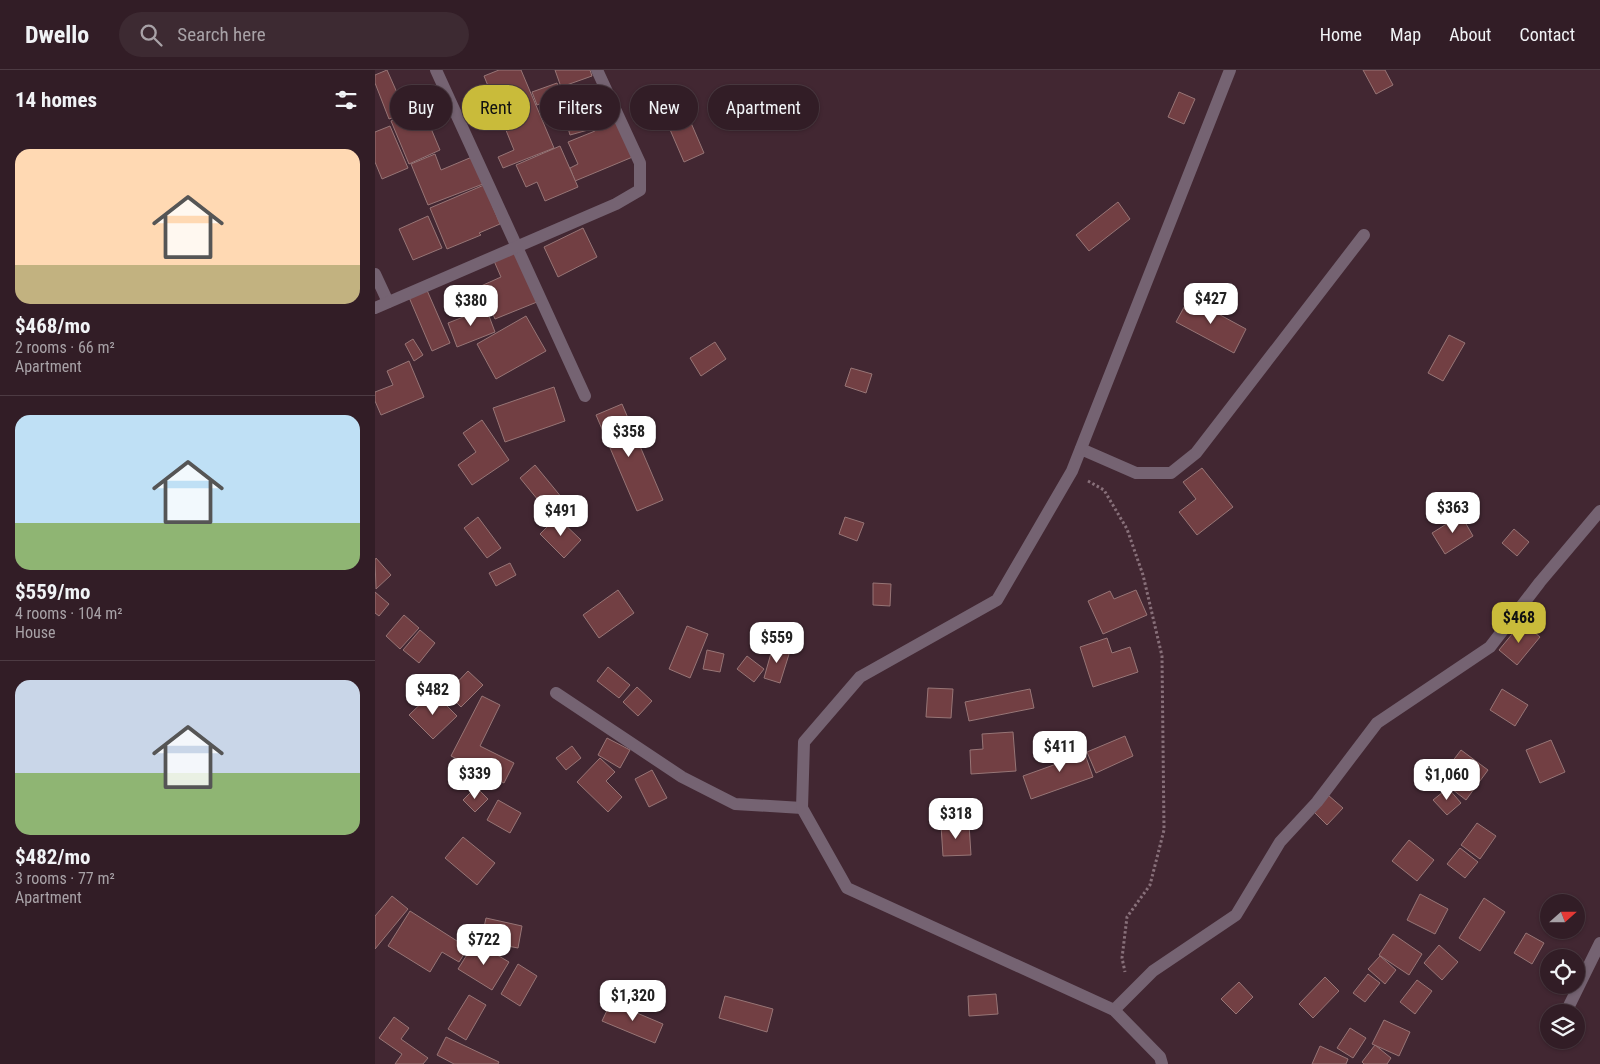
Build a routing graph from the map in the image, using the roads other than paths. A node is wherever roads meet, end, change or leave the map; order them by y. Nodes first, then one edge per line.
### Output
1 (436, 70) edge
2 (597, 70) edge
3 (1230, 70) edge
4 (1364, 235) dead end
5 (517, 247) junction
6 (375, 274) edge
7 (388, 302) junction
8 (375, 308) edge
9 (585, 396) dead end
10 (1081, 449) junction
11 (1600, 511) edge
12 (556, 693) dead end
13 (802, 808) junction
14 (1600, 943) edge
15 (1570, 1004) edge
16 (1114, 1010) junction
17 (1162, 1064) edge

1 - 5 street
2 - 5 street
3 - 10 street
4 - 10 street
5 - 7 street
5 - 9 street
6 - 7 street
7 - 8 street
10 - 13 street
11 - 16 street
12 - 13 street
13 - 16 street
14 - 15 street
16 - 17 street

